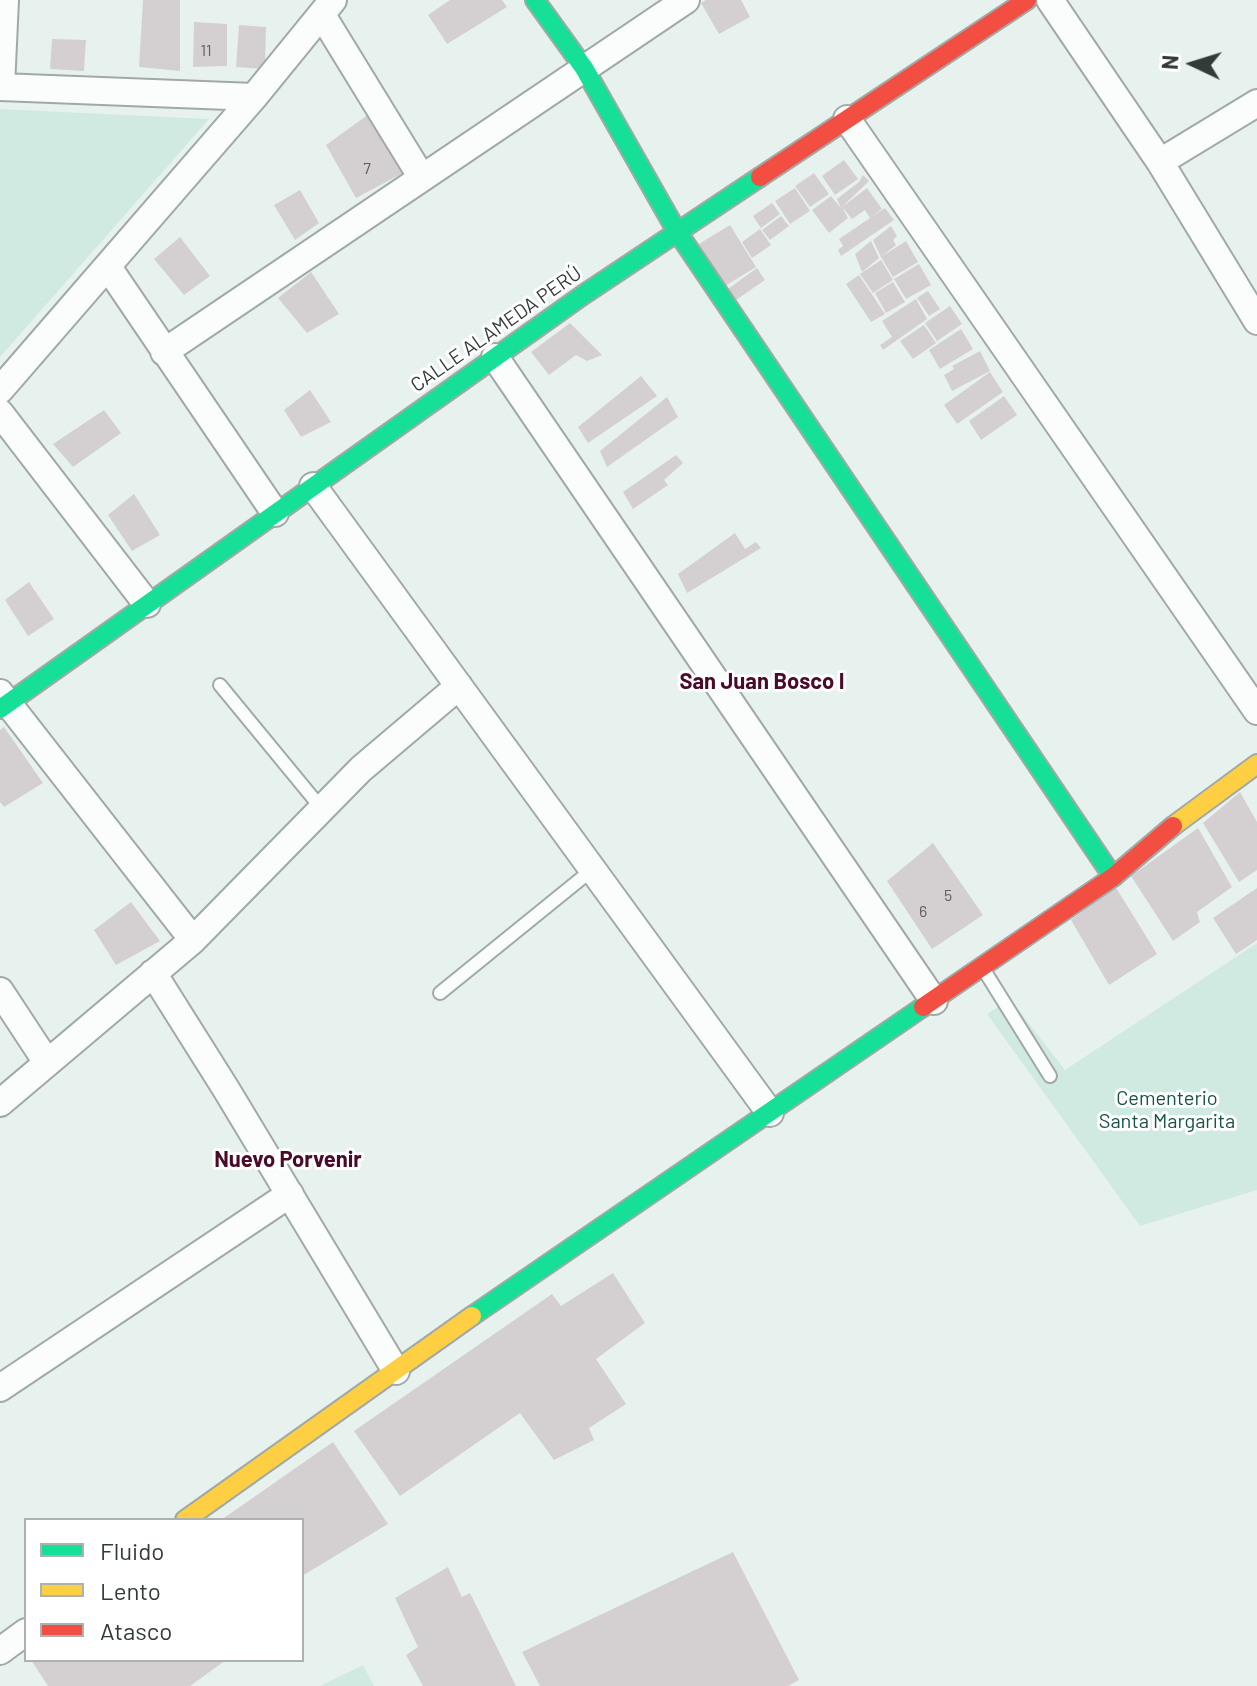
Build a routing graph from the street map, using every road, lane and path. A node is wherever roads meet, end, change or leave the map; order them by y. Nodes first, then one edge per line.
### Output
1 (5, 0) edge
2 (535, 0) edge
3 (686, 0) edge
4 (1027, 0) edge
5 (1050, 0) edge
6 (328, 7) edge
7 (584, 68) junction
8 (0, 87) edge
9 (254, 97) junction
10 (1257, 103) edge
11 (847, 119) junction
12 (1160, 162) junction
13 (422, 178) junction
14 (676, 230) junction
15 (108, 267) junction
16 (1257, 321) edge
17 (164, 352) junction
18 (495, 357) junction
19 (0, 390) edge
20 (0, 413) edge
21 (313, 486) junction
22 (275, 513) junction
23 (147, 604) junction
24 (220, 685) dead end
25 (459, 686) junction
26 (3, 702) edge
27 (1257, 711) edge
28 (1257, 764) edge
29 (322, 809) junction
30 (593, 869) junction
31 (1113, 877) junction
32 (193, 940) junction
33 (982, 968) junction
34 (153, 973) junction
35 (0, 991) edge
36 (440, 993) dead end
37 (934, 1001) junction
38 (46, 1061) junction
39 (1050, 1076) dead end
40 (0, 1103) edge
41 (770, 1113) junction
42 (290, 1194) junction
43 (396, 1371) junction
44 (0, 1388) edge
45 (188, 1518) edge
46 (24, 1633) edge
47 (0, 1651) edge

1 - 8 street
2 - 7 street
3 - 7 street
4 - 11 street, CALLE ALAMEDA PERÚ
5 - 12 street
6 - 9 street
6 - 13 street
7 - 13 street
7 - 14 street
8 - 9 street
9 - 15 street
10 - 12 street
11 - 14 street, CALLE ALAMEDA PERÚ
11 - 27 street
12 - 16 street
13 - 17 street
14 - 18 street, CALLE ALAMEDA PERÚ
14 - 31 street
15 - 17 street
15 - 19 street
17 - 22 street
18 - 21 street, CALLE ALAMEDA PERÚ
18 - 37 street
20 - 23 street
21 - 22 street, CALLE ALAMEDA PERÚ
21 - 25 street
22 - 23 street, CALLE ALAMEDA PERÚ
23 - 26 street, CALLE ALAMEDA PERÚ
24 - 29 lane
25 - 29 street
25 - 30 street
26 - 32 street
28 - 31 street
29 - 32 street
30 - 36 lane
30 - 41 street
31 - 33 street
32 - 34 street
33 - 37 street
33 - 39 lane
34 - 38 street
34 - 42 street
35 - 38 street
37 - 41 street
38 - 40 street
41 - 43 street
42 - 43 street
42 - 44 street
43 - 45 street
46 - 47 street

